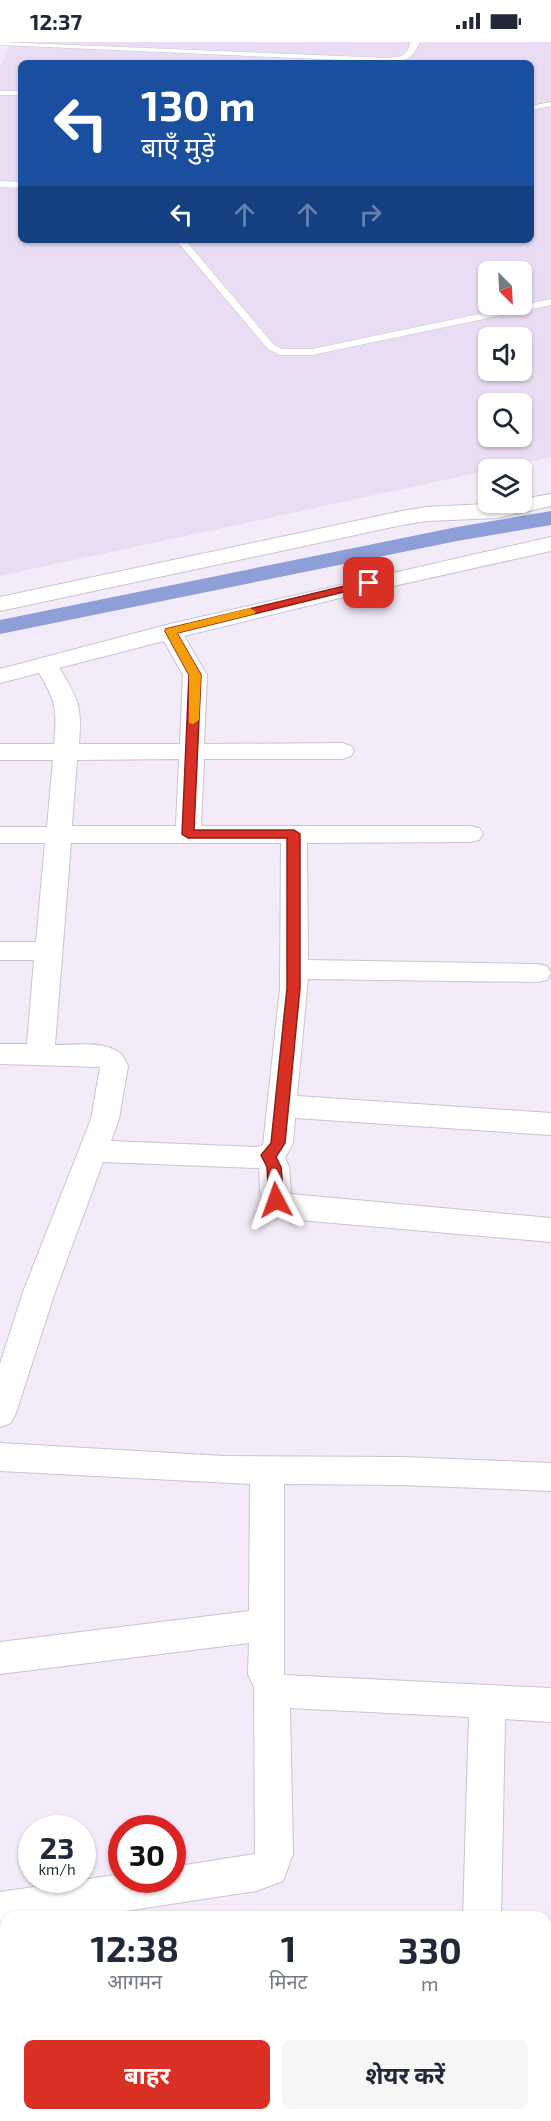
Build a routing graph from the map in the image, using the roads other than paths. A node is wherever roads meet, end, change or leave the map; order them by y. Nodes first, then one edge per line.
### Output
1 (415, 42) edge
2 (0, 43) edge
3 (152, 46) edge
4 (0, 93) edge
5 (18, 93) edge
6 (551, 104) edge
7 (534, 107) edge
8 (0, 184) edge
9 (18, 185) edge
10 (183, 243) edge
11 (551, 302) edge
12 (551, 500) edge
13 (551, 544) edge
14 (0, 604) edge
15 (170, 631) junction
16 (45, 664) junction
17 (0, 676) edge
18 (65, 751) junction
19 (192, 751) junction
20 (342, 751) dead end
21 (0, 752) edge
22 (58, 834) junction
23 (188, 834) junction
24 (294, 834) junction
25 (470, 834) dead end
26 (0, 835) edge
27 (0, 951) edge
28 (48, 951) junction
29 (294, 969) junction
30 (537, 973) dead end
31 (0, 1054) edge
32 (40, 1055) junction
33 (281, 1106) junction
34 (551, 1124) edge
35 (93, 1150) junction
36 (268, 1155) junction
37 (551, 1230) edge
38 (0, 1413) edge
39 (0, 1457) edge
40 (267, 1470) junction
41 (551, 1477) edge
42 (266, 1625) junction
43 (0, 1658) edge
44 (272, 1687) junction
45 (487, 1701) junction
46 (551, 1705) edge
47 (0, 1911) edge
48 (43, 1911) edge
49 (482, 1911) edge

1 - 3 lane
2 - 3 lane
4 - 5 lane
6 - 7 lane
8 - 9 lane
10 - 11 lane
12 - 14 street
13 - 15 street
15 - 16 street
15 - 19 street
16 - 17 street
16 - 18 street
18 - 19 street
18 - 21 street
18 - 22 street
19 - 20 street
19 - 23 street
22 - 23 street
22 - 26 street
22 - 28 street
23 - 24 street
24 - 25 street
24 - 29 street
27 - 28 street
28 - 32 street
29 - 30 street
29 - 33 street
31 - 32 street
32 - 35 street
33 - 34 street
33 - 36 street
35 - 36 street
35 - 38 street
36 - 37 street
39 - 40 street
40 - 41 street
40 - 42 street
42 - 43 street
42 - 44 street
44 - 45 street
44 - 48 street
45 - 46 street
45 - 49 street
47 - 48 street

